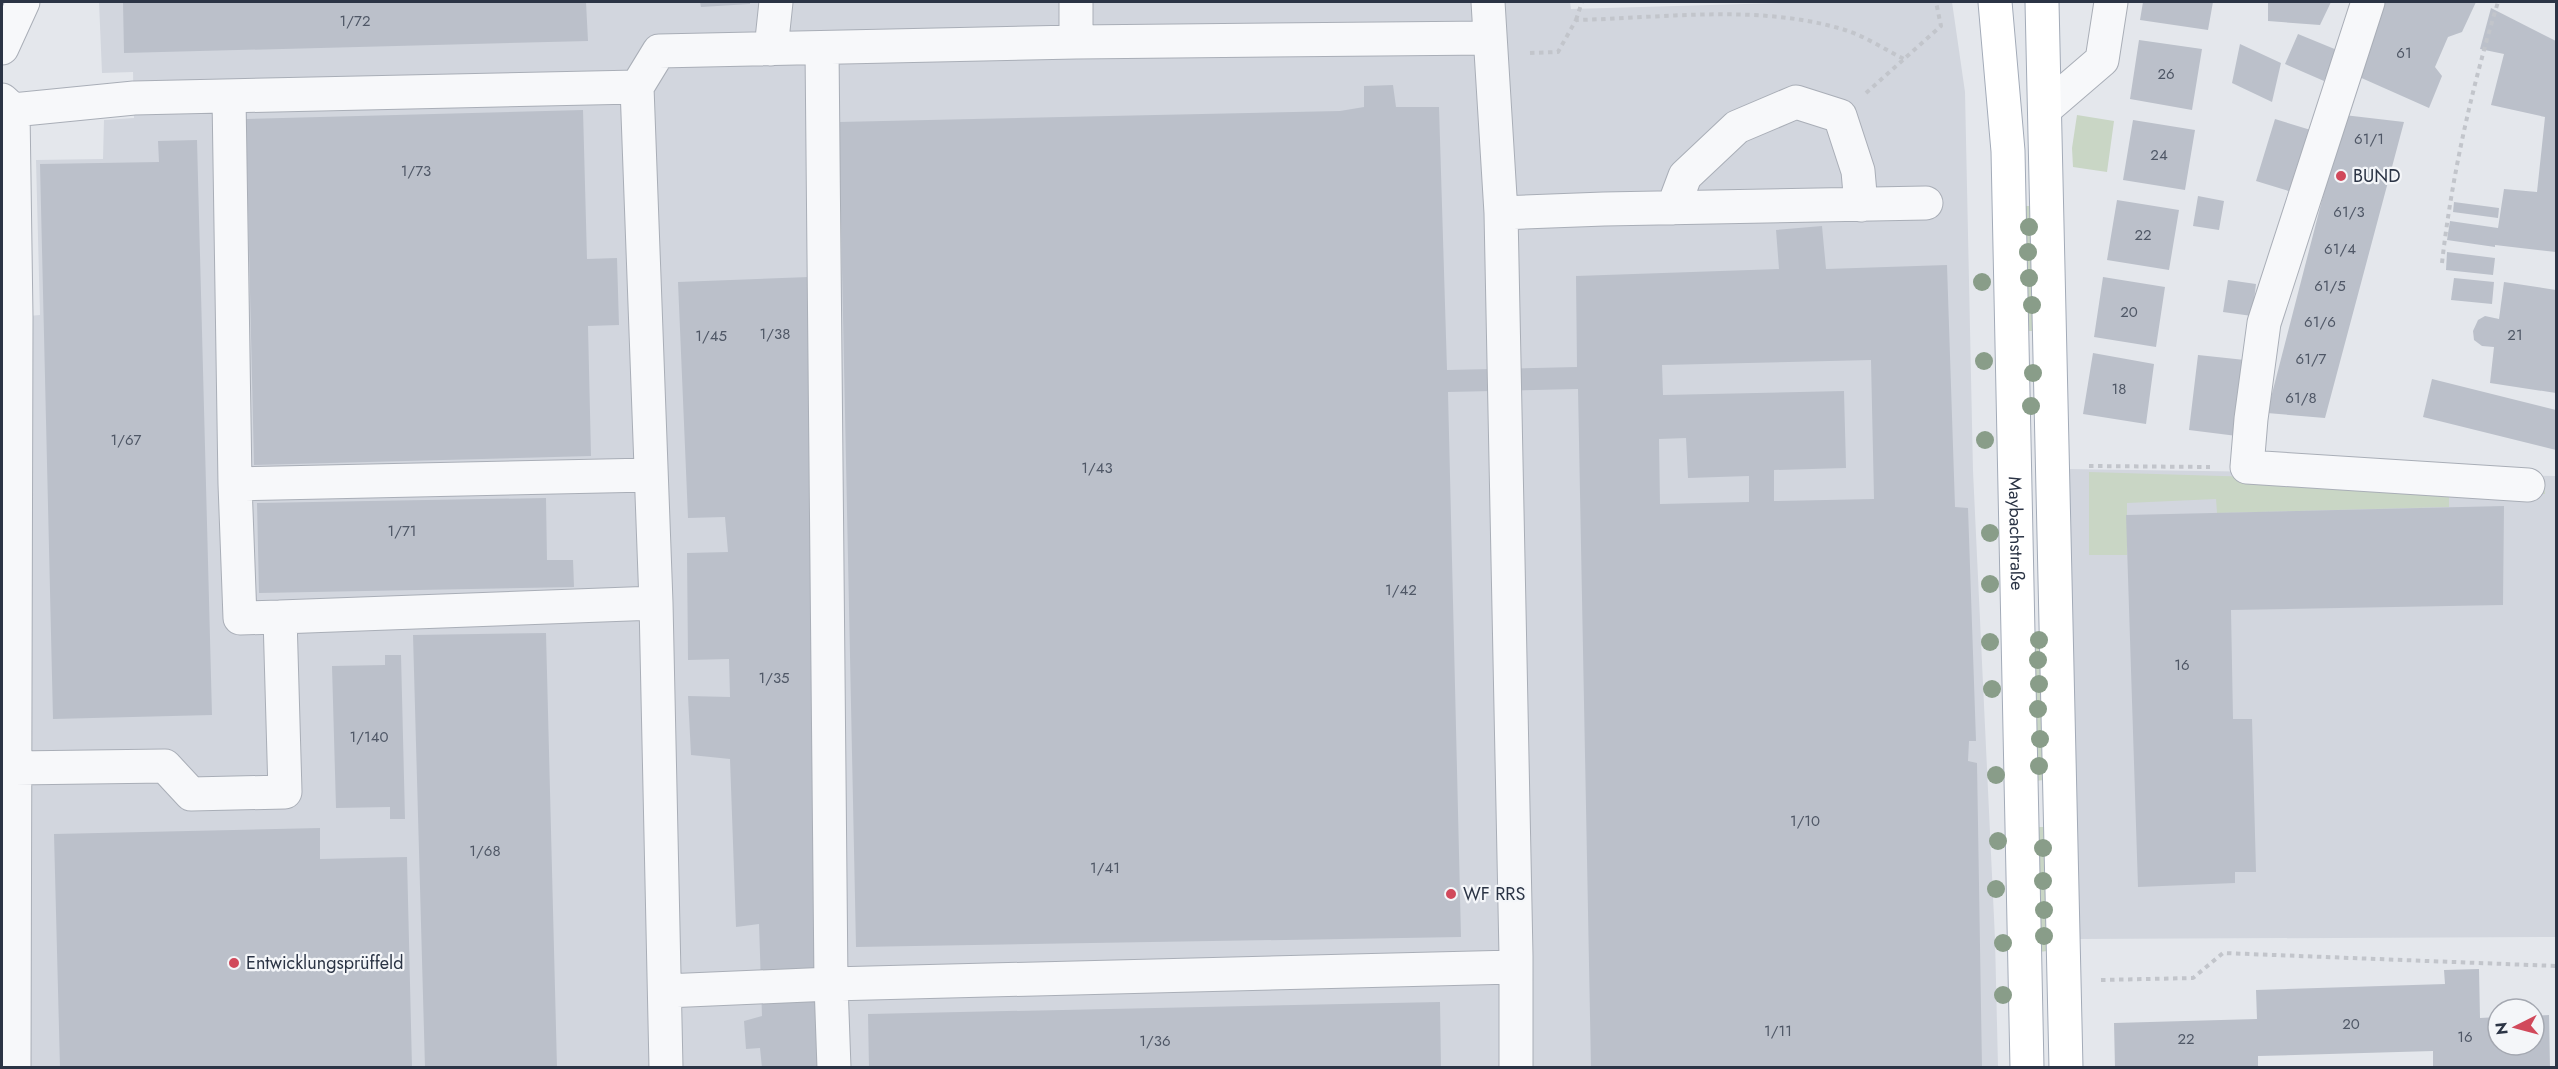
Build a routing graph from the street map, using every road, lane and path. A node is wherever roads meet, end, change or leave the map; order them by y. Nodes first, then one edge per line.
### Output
1 (22, 2) edge
2 (776, 2) edge
3 (1076, 2) edge
4 (1488, 2) edge
5 (1582, 2) edge
6 (1936, 2) edge
7 (1995, 2) edge
8 (2042, 2) edge
9 (2111, 2) edge
10 (2368, 2) edge
11 (2498, 2) edge
12 (1576, 20) junction
13 (1489, 38) junction
14 (1076, 42) junction
15 (2, 48) edge
16 (822, 48) junction
17 (771, 50) junction
18 (1527, 53) dead end
19 (1904, 59) junction
20 (637, 87) junction
21 (229, 97) junction
22 (7, 105) edge
23 (2045, 109) junction
24 (1840, 116) junction
25 (1926, 203) dead end
26 (1861, 205) junction
27 (1673, 208) junction
28 (1501, 213) junction
29 (2442, 262) dead end
30 (2077, 467) dead end
31 (2247, 468) junction
32 (650, 475) junction
33 (235, 484) junction
34 (2529, 485) dead end
35 (2016, 543) junction
36 (2055, 543) junction
37 (656, 603) junction
38 (280, 617) junction
39 (2, 736) edge
40 (15, 768) junction
41 (2556, 966) edge
42 (1515, 968) junction
43 (2092, 981) dead end
44 (831, 984) junction
45 (665, 991) junction
46 (10, 1048) edge
47 (666, 1068) edge
48 (834, 1068) edge
49 (1516, 1068) edge
50 (2027, 1068) edge
51 (2066, 1068) edge

1 - 15 street
2 - 17 street
3 - 14 street
4 - 13 street
5 - 12 path
6 - 19 path
7 - 35 main road, Maybachstraße
8 - 23 main road
9 - 23 street
10 - 31 street
11 - 29 path
12 - 18 path
12 - 19 path
13 - 14 street
13 - 28 street
14 - 16 street
16 - 17 street
16 - 44 street
17 - 20 street
19 - 24 path
20 - 21 street
20 - 32 street
21 - 22 street
21 - 33 street
22 - 40 street
23 - 36 main road
24 - 26 street
24 - 27 street
25 - 26 street
26 - 27 street
27 - 28 street
28 - 42 street
30 - 31 path
31 - 34 street
32 - 33 street
32 - 37 street
33 - 38 street
35 - 36 main road
35 - 50 main road, Maybachstraße
36 - 51 main road
37 - 38 street
37 - 45 street
38 - 40 street
39 - 40 street
40 - 46 street
41 - 43 path
42 - 44 street
42 - 49 street
44 - 45 street
44 - 48 street
45 - 47 street

